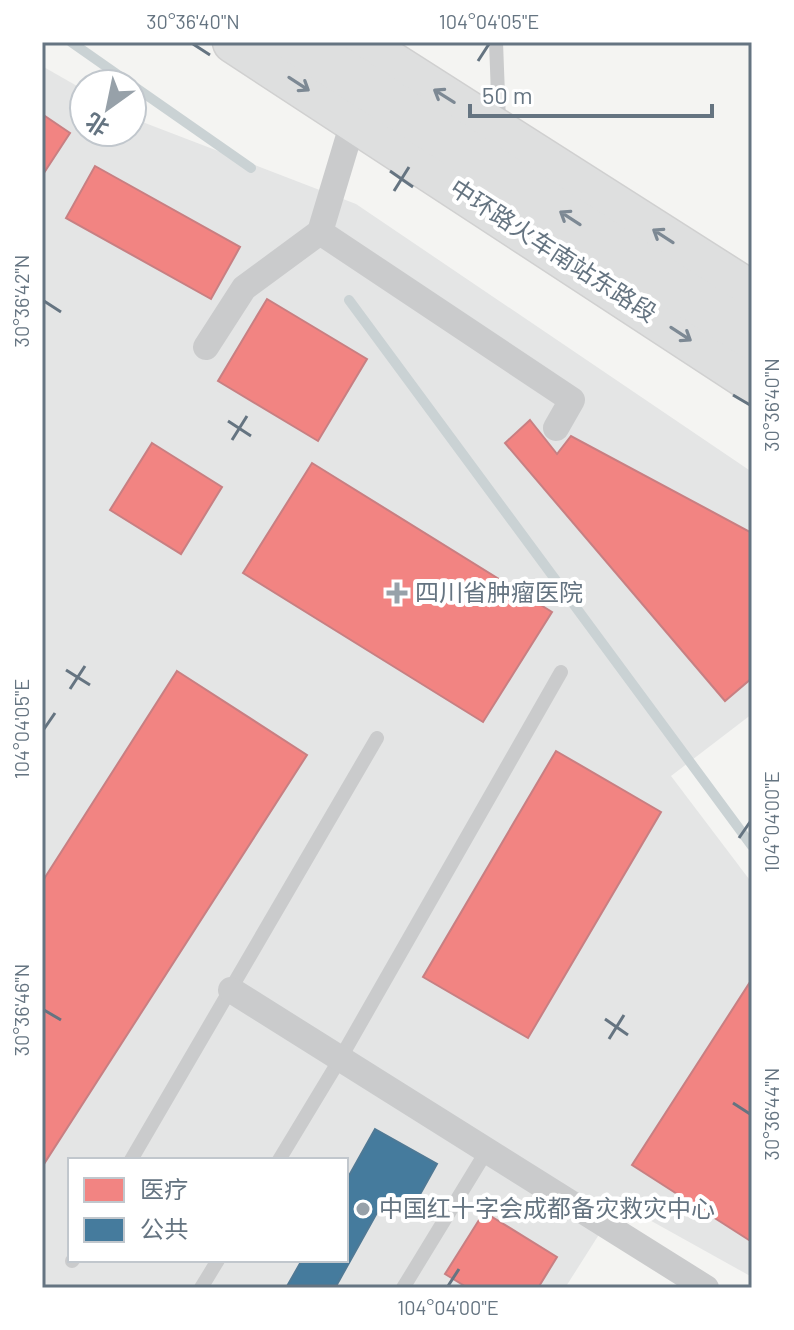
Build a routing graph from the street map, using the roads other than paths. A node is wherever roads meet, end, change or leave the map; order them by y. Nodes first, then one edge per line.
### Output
1 (234, 42) edge
2 (297, 42) edge
3 (358, 42) edge
4 (496, 42) edge
5 (354, 119) junction
6 (499, 131) junction
7 (320, 232) junction
8 (752, 293) edge
9 (752, 337) edge
10 (206, 347) dead end
11 (752, 381) edge
12 (556, 428) dead end
13 (561, 672) dead end
14 (377, 738) dead end
15 (231, 990) junction
16 (340, 1059) junction
17 (486, 1152) junction
18 (132, 1158) edge
19 (280, 1158) edge
20 (217, 1262) edge
21 (201, 1288) edge
22 (403, 1288) edge
23 (706, 1288) edge

1 -> 5 main road, 中环路火车南站东路段
9 -> 2 highway
6 -> 3 main road
4 - 6 lane
5 - 7 street
5 -> 11 main road, 中环路火车南站东路段
8 -> 6 main road
7 - 10 street
7 - 12 street
13 - 16 lane
14 - 15 lane
15 - 16 street
15 - 18 lane
16 - 17 street
16 - 19 lane
17 - 22 lane
17 - 23 street
20 - 21 lane

